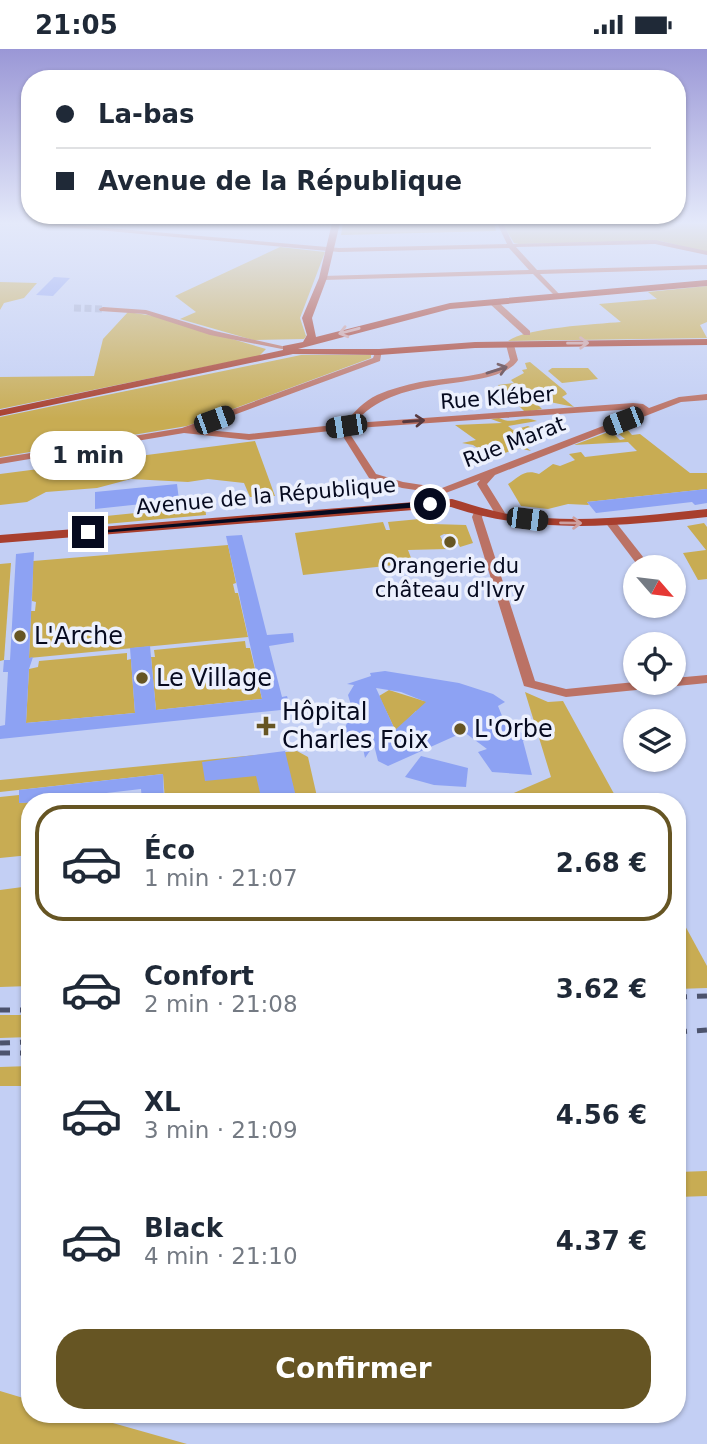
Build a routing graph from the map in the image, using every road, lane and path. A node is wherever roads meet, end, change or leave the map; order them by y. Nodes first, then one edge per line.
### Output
1 (319, 288) edge
2 (551, 288) edge
3 (649, 288) edge
4 (558, 296) junction
5 (493, 302) junction
6 (103, 309) tunnel mouth
7 (527, 333) dead end
8 (707, 342) edge
9 (308, 345) junction
10 (510, 345) junction
11 (290, 350) junction
12 (379, 352) junction
13 (707, 397) edge
14 (644, 409) junction
15 (0, 413) edge
16 (346, 426) junction
17 (184, 430) junction
18 (0, 461) edge
19 (491, 474) dead end
20 (448, 497) junction
21 (479, 512) junction
22 (500, 513) dead end
23 (707, 513) edge
24 (610, 522) junction
25 (0, 539) edge
26 (636, 555) edge
27 (707, 679) edge
28 (686, 681) edge
29 (623, 687) edge

1 - 9 main road
2 - 4 street
3 - 4 main road
4 - 5 main road
5 - 7 street
5 -> 9 main road
6 - 11 street
10 -> 8 main road
9 - 11 main road
9 - 12 main road
10 - 12 main road
16 -> 10 street
11 - 15 main road
12 - 17 street
13 - 14 street, Rue Marat
16 -> 14 street, Rue Kléber
14 - 20 street, Rue Marat
16 - 17 street, Rue Kléber
16 - 20 street
17 - 18 street
19 - 22 street
20 - 21 main road
20 - 25 main road, Avenue de la République
21 -> 24 main road
21 - 29 street
23 - 24 main road
24 - 26 street
27 - 28 street

